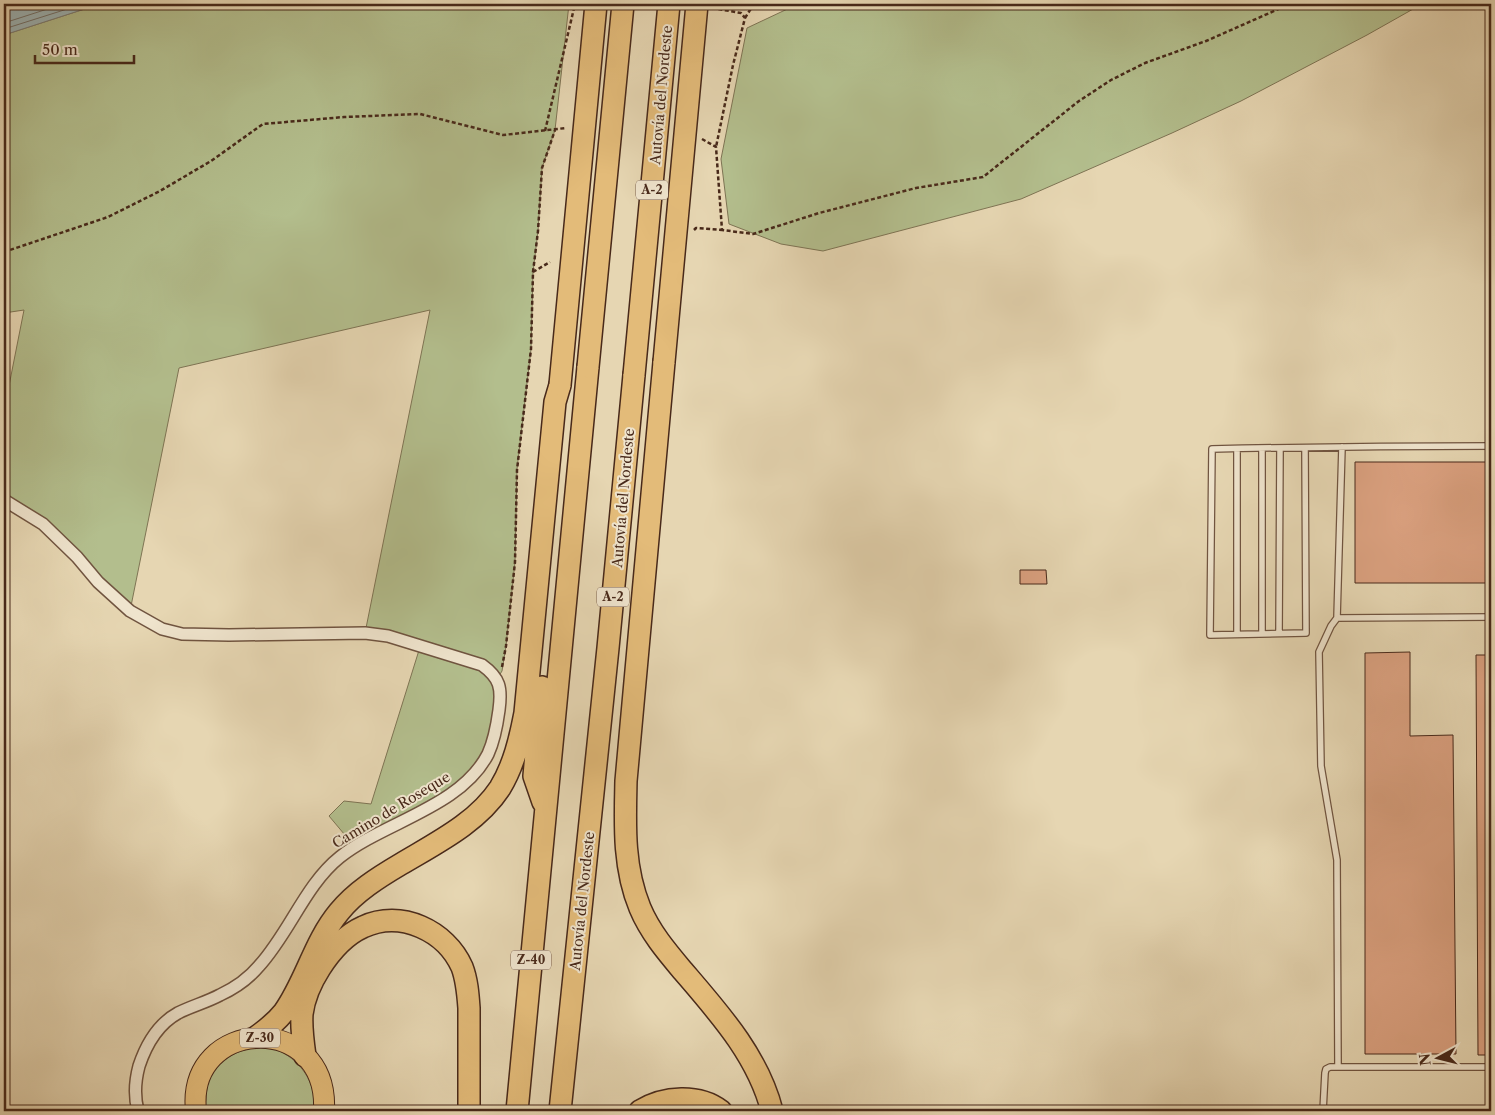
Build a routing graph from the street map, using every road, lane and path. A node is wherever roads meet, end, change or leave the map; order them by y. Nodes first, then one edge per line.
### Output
1 (575, 4) edge
2 (596, 4) edge
3 (623, 4) edge
4 (669, 4) edge
5 (760, 4) edge
6 (1290, 4) edge
7 (705, 6) edge
8 (745, 18) junction
9 (566, 128) dead end
10 (555, 130) junction
11 (545, 131) junction
12 (702, 139) dead end
13 (716, 147) junction
14 (4, 252) edge
15 (550, 262) dead end
16 (533, 272) junction
17 (560, 385) junction
18 (658, 423) junction
19 (1491, 446) edge
20 (1342, 447) junction
21 (1237, 448) junction
22 (1262, 448) junction
23 (1280, 448) junction
24 (1305, 448) junction
25 (4, 500) edge
26 (1491, 617) edge
27 (1337, 618) junction
28 (1236, 634) junction
29 (1262, 634) junction
30 (1279, 634) junction
31 (497, 679) junction
32 (546, 810) junction
33 (591, 818) junction
34 (256, 1038) junction
35 (305, 1056) junction
36 (1338, 1066) junction
37 (1491, 1067) edge
38 (334, 1108) edge
39 (1324, 1110) edge
40 (1491, 1110) edge
41 (138, 1111) edge
42 (196, 1111) edge
43 (357, 1111) edge
44 (469, 1111) edge
45 (517, 1111) edge
46 (560, 1111) edge
47 (640, 1111) edge
48 (721, 1111) edge
49 (772, 1111) edge

1 - 11 path
2 - 17 highway, bridge
3 - 32 highway, bridge
4 - 33 highway, Autovía del Nordeste / A-2, bridge
5 - 8 path
6 - 13 path
7 - 8 path
7 - 18 highway, bridge
8 - 13 path
9 - 10 path
10 - 11 path
10 - 16 path
11 - 14 path
12 - 13 path
15 - 16 path
16 - 31 path
17 - 32 highway
17 - 34 highway
18 - 33 highway
18 - 49 highway
19 - 20 lane
20 - 24 lane
20 - 27 lane
21 - 22 lane
21 - 28 lane
21 - 28 lane
22 - 23 lane
22 - 29 lane
23 - 24 lane
23 - 30 lane
24 - 30 lane
25 - 31 street
26 - 27 lane
27 - 36 lane
28 - 29 lane
29 - 30 lane
31 - 41 street, Camino de Roseque
32 - 45 highway, Z-40
33 - 46 highway, Autovía del Nordeste
34 - 35 highway, Z-30
34 - 42 highway, Z-30
35 - 38 highway, Z-30
35 - 44 highway
36 - 37 lane
36 - 39 lane
38 - 43 path
39 - 40 lane
47 - 48 highway

